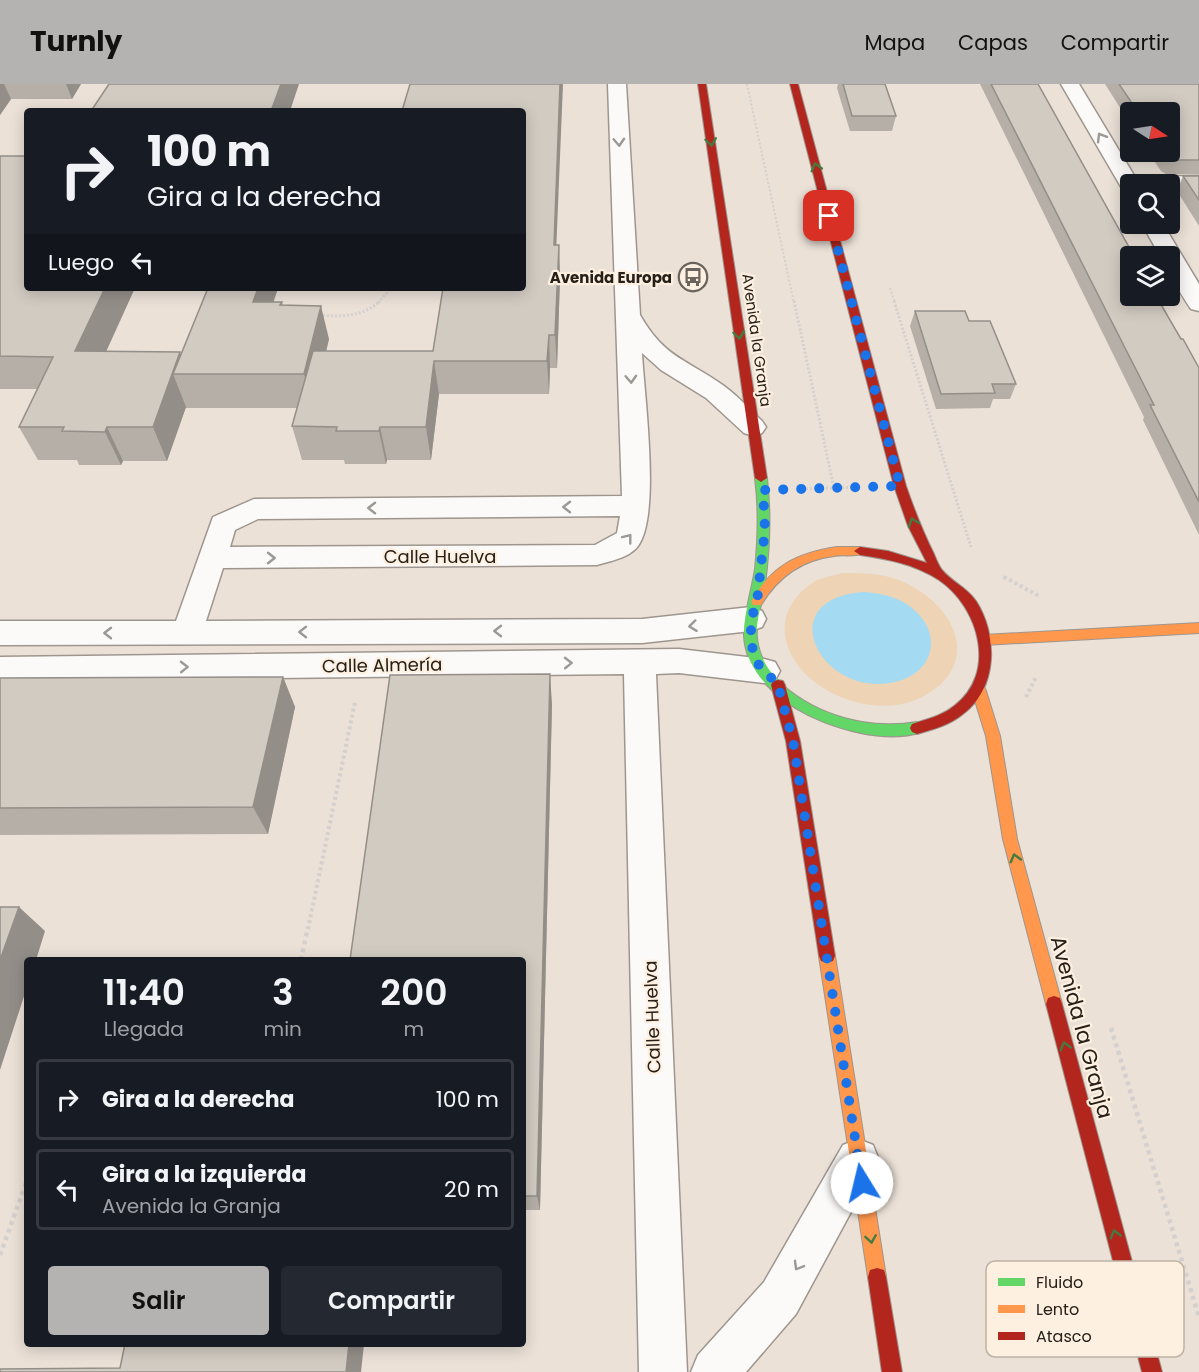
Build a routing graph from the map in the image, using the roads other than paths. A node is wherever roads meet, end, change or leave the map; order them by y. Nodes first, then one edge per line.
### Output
1 (617, 84) edge
2 (702, 84) edge
3 (794, 84) edge
4 (1070, 84) edge
5 (1123, 174) edge
6 (1199, 182) edge
7 (1180, 183) edge
8 (1158, 234) edge
9 (1199, 304) edge
10 (627, 313) junction
11 (753, 427) junction
12 (635, 506) junction
13 (212, 558) junction
14 (938, 574) junction
15 (754, 611) junction
16 (1199, 628) edge
17 (0, 633) edge
18 (188, 633) junction
19 (984, 640) junction
20 (640, 662) junction
21 (0, 669) edge
22 (771, 678) junction
23 (979, 691) junction
24 (858, 1160) junction
25 (1122, 1261) edge
26 (1148, 1357) edge
27 (663, 1372) edge
28 (715, 1372) edge
29 (892, 1372) edge
30 (1152, 1372) edge

1 -> 10 street, Calle Huelva
2 -> 11 main road, Avenida la Granja
14 -> 3 main road
5 -> 4 street
6 - 7 street
8 - 9 street
10 - 11 street
10 -> 12 street, Calle Huelva
11 - 15 main road, Avenida la Granja
12 -> 13 street
13 -> 12 street, Calle Huelva
13 - 18 street
14 - 15 main road
14 - 19 main road
15 -> 18 street, Calle Almería
15 - 22 main road, Avenida la Granja
16 - 19 main road
18 -> 17 street, Calle Almería
19 - 23 main road
21 -> 20 street, Calle Almería
20 - 22 street, Calle Almería
20 - 27 street, Calle Huelva
22 - 23 main road, Avenida la Granja
22 - 24 main road, Avenida la Granja
25 -> 23 main road, Avenida la Granja
24 -> 28 street
24 -> 29 main road, Avenida la Granja
30 -> 26 main road, Avenida la Granja

